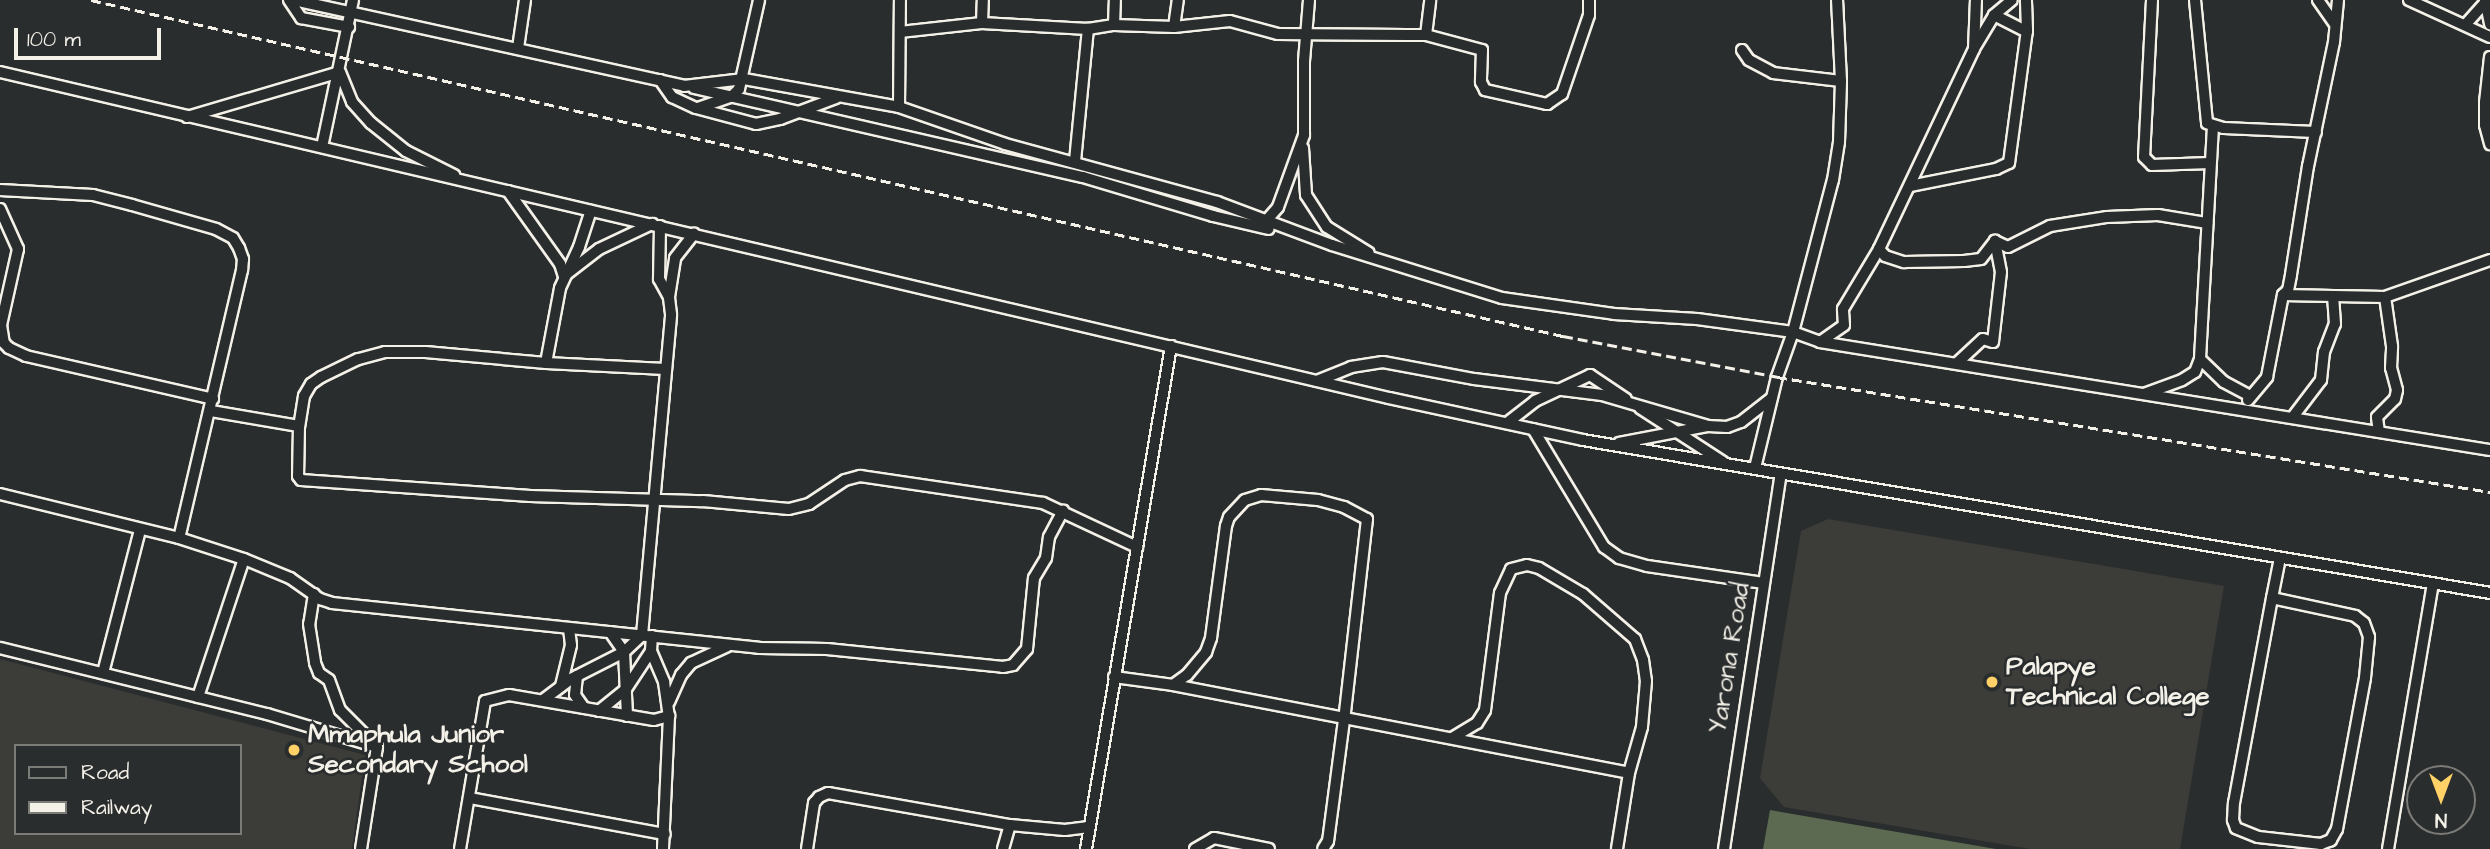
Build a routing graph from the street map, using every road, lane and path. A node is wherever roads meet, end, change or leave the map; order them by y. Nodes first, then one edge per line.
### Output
1 (289, 0) edge
2 (295, 0) edge
3 (353, 0) edge
4 (525, 0) edge
5 (759, 0) edge
6 (900, 0) edge
7 (983, 0) edge
8 (1115, 0) edge
9 (1178, 0) edge
10 (1309, 0) edge
11 (1430, 0) edge
12 (1588, 0) edge
13 (1837, 0) edge
14 (1976, 0) edge
15 (2011, 0) edge
16 (2026, 0) edge
17 (2152, 0) edge
18 (2195, 0) edge
19 (2318, 0) edge
20 (2338, 0) edge
21 (2409, 0) edge
22 (2485, 1) edge
23 (352, 14) junction
24 (1994, 15) junction
25 (982, 23) junction
26 (2334, 23) junction
27 (2466, 24) junction
28 (2490, 24) edge
29 (1114, 25) junction
30 (349, 27) junction
31 (1174, 27) junction
32 (1088, 29) junction
33 (900, 32) junction
34 (2027, 32) junction
35 (1308, 35) junction
36 (1426, 35) junction
37 (2490, 37) edge
38 (518, 48) junction
39 (1974, 49) junction
40 (1742, 51) dead end
41 (2490, 57) edge
42 (0, 72) edge
43 (340, 72) junction
44 (744, 79) junction
45 (660, 80) junction
46 (1841, 81) junction
47 (684, 86) junction
48 (732, 96) junction
49 (841, 97) junction
50 (899, 107) junction
51 (696, 108) junction
52 (799, 111) junction
53 (187, 117) junction
54 (2213, 126) junction
55 (2315, 132) junction
56 (1304, 135) junction
57 (2490, 144) edge
58 (322, 147) junction
59 (1075, 161) junction
60 (2210, 163) junction
61 (461, 180) junction
62 (1910, 186) junction
63 (0, 190) edge
64 (508, 191) junction
65 (0, 209) edge
66 (591, 211) junction
67 (1266, 221) junction
68 (2207, 223) junction
69 (656, 225) junction
70 (1290, 230) junction
71 (694, 234) junction
72 (1995, 242) junction
73 (1880, 249) junction
74 (1379, 260) junction
75 (2490, 260) edge
76 (564, 276) junction
77 (2283, 295) junction
78 (669, 296) junction
79 (2385, 297) junction
80 (2333, 298) junction
81 (1793, 332) junction
82 (1820, 342) junction
83 (1171, 346) junction
84 (2200, 359) junction
85 (546, 363) junction
86 (1957, 363) junction
87 (665, 369) junction
88 (1317, 381) junction
89 (1559, 391) junction
90 (2144, 394) junction
91 (2250, 396) junction
92 (1772, 398) junction
93 (213, 399) junction
94 (1633, 403) junction
95 (2245, 410) junction
96 (211, 411) junction
97 (2292, 418) junction
98 (1507, 423) junction
99 (299, 426) junction
100 (1708, 426) junction
101 (1533, 429) junction
102 (2379, 432) junction
103 (1679, 433) junction
104 (1609, 445) junction
105 (2490, 450) edge
106 (1724, 463) junction
107 (1755, 468) junction
108 (1781, 474) junction
109 (0, 494) edge
110 (655, 501) junction
111 (1063, 511) junction
112 (140, 530) junction
113 (179, 538) junction
114 (1138, 547) junction
115 (2280, 558) junction
116 (244, 559) junction
117 (1764, 583) junction
118 (2433, 584) junction
119 (2490, 593) edge
120 (314, 594) junction
121 (2272, 598) junction
122 (569, 628) junction
123 (610, 632) junction
124 (647, 636) junction
125 (729, 645) junction
126 (0, 648) edge
127 (651, 651) junction
128 (624, 652) junction
129 (103, 673) junction
130 (577, 676) junction
131 (1114, 677) junction
132 (1173, 685) junction
133 (561, 686) junction
134 (626, 689) junction
135 (198, 697) junction
136 (542, 700) junction
137 (561, 704) junction
138 (584, 708) junction
139 (669, 710) junction
140 (599, 711) junction
141 (627, 716) junction
142 (1345, 720) junction
143 (1452, 738) junction
144 (377, 747) junction
145 (1629, 773) junction
146 (470, 799) junction
147 (1010, 825) junction
148 (1089, 827) junction
149 (665, 834) junction
150 (362, 849) edge
151 (460, 849) edge
152 (663, 849) edge
153 (807, 849) edge
154 (1003, 849) edge
155 (1086, 849) edge
156 (1195, 849) edge
157 (1269, 849) edge
158 (1323, 849) edge
159 (1617, 849) edge
160 (1724, 849) edge
161 (2388, 849) edge

1 - 30 street
2 - 23 street
3 - 23 street
4 - 38 street
5 - 44 street
6 - 33 street
7 - 25 street
8 - 29 street
9 - 31 street
10 - 35 street
11 - 36 street
12 - 36 street
13 - 46 street
14 - 39 street
15 - 24 street
16 - 34 street
17 - 60 street
18 - 54 street
19 - 26 street
20 - 26 street
21 - 27 street
22 - 27 street
22 - 28 street
23 - 30 street
23 - 38 street
24 - 34 street
24 - 39 street
25 - 32 street
25 - 33 street
26 - 55 street
27 - 37 street
29 - 31 street
29 - 32 street
30 - 43 street
31 - 35 street
32 - 59 street
33 - 50 street
34 - 62 street
35 - 36 street
35 - 56 street
38 - 45 street
39 - 62 street
40 - 46 street
41 - 57 street
42 - 53 street
43 - 53 street
43 - 58 street
43 - 61 street
44 - 47 street
44 - 48 street
44 - 49 street
45 - 47 street
45 - 51 street
46 - 81 street
47 - 48 street
48 - 51 street
48 - 52 street
49 - 50 street
49 - 52 street
50 - 59 street
51 - 52 street
52 - 70 street
53 - 58 street
54 - 55 street
54 - 60 street
55 - 77 street
56 - 67 street
56 - 74 street
58 - 61 street
59 - 67 street
60 - 68 street
61 - 64 street
62 - 73 street
63 - 93 street
64 - 66 street
64 - 76 street
65 - 93 street
66 - 69 street
66 - 76 street
67 - 70 street
68 - 72 street
68 - 84 street
69 - 71 street
69 - 76 street
69 - 78 street
70 - 74 street
71 - 78 street
71 - 83 street
72 - 73 street
72 - 86 street
73 - 82 street
74 - 81 street
75 - 79 street
76 - 85 street
77 - 80 street
77 - 91 street
78 - 87 street
79 - 80 street
79 - 102 street
80 - 97 street
81 - 82 street
81 - 92 street
82 - 86 street
83 - 88 street
83 - 114 street
84 - 90 street
84 - 91 street
85 - 87 street
85 - 99 street
86 - 90 street
87 - 110 street
88 - 89 street
88 - 98 street
89 - 94 street
89 - 94 street
89 - 98 street
90 - 95 street
91 - 95 street
92 - 100 street
92 - 107 street
93 - 96 street
94 - 100 street
94 - 103 street
95 - 97 street
96 - 99 street
96 - 113 street
97 - 102 street
98 - 101 street
99 - 110 street
100 - 103 street
101 - 104 street
101 - 117 street
102 - 105 street
103 - 104 street
103 - 106 street
104 - 106 street
106 - 107 street
107 - 108 street
108 - 115 street
108 - 117 street, Yarona Road
109 - 112 street
110 - 111 street
110 - 124 street
111 - 114 street
111 - 125 street
112 - 113 street
112 - 129 street
113 - 116 street
114 - 131 street
115 - 118 street
115 - 121 street
116 - 120 street
116 - 135 street
117 - 160 street, Yarona Road
118 - 119 street
118 - 161 street
120 - 122 street
120 - 144 street
121 - 121 street
122 - 123 street
122 - 133 street
123 - 124 street
123 - 128 street
124 - 125 street
124 - 127 street
124 - 128 street
125 - 139 street
126 - 129 street
127 - 134 street
127 - 139 street
128 - 130 street
128 - 134 street
129 - 135 street
130 - 133 street
130 - 138 street
131 - 132 street
131 - 148 street
132 - 142 street
132 - 142 street
133 - 136 street
133 - 137 street
134 - 140 street
134 - 141 street
135 - 144 street
136 - 137 street
136 - 146 street
137 - 138 street
138 - 140 street
139 - 141 street
139 - 149 street
140 - 141 street
142 - 143 street
142 - 158 street
143 - 145 street
143 - 145 street
144 - 150 street
145 - 159 street
146 - 149 street
146 - 151 street
147 - 148 street
147 - 153 street
147 - 154 street
148 - 155 street
149 - 152 street
156 - 157 street

